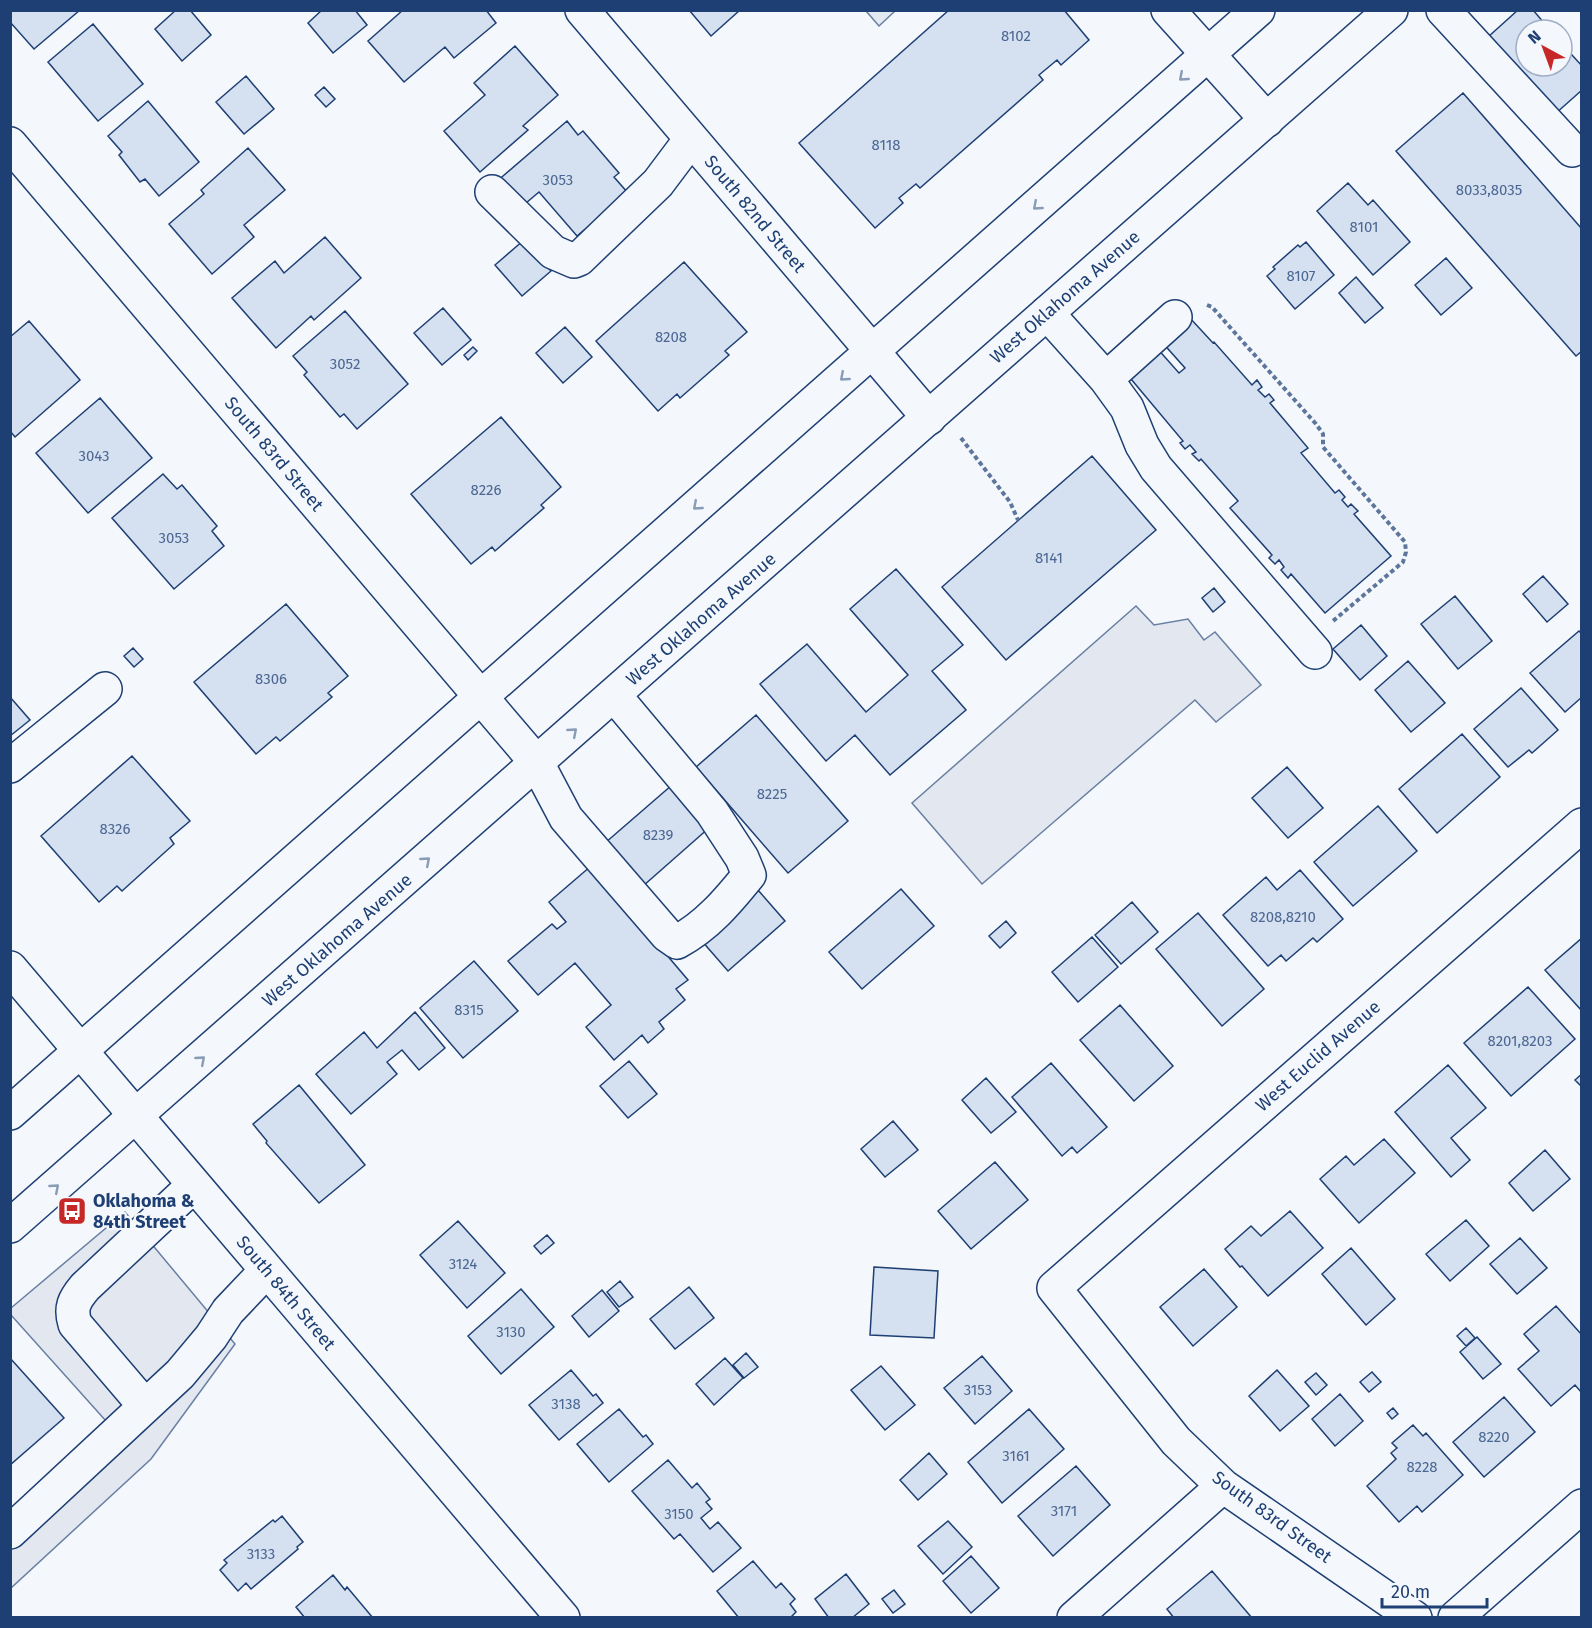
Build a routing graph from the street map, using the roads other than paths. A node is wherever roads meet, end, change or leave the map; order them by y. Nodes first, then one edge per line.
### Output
1 (582, 10) edge
2 (1168, 10) edge
3 (1258, 10) edge
4 (1391, 10) edge
5 (1443, 10) edge
6 (1208, 55) junction
7 (1267, 120) junction
8 (691, 139) junction
9 (10, 144) edge
10 (1572, 150) dead end
11 (492, 192) dead end
12 (1047, 314) junction
13 (1175, 317) road end
14 (873, 352) junction
15 (1106, 379) junction
16 (929, 418) junction
17 (1312, 647) road end
18 (105, 689) dead end
19 (614, 695) junction
20 (480, 698) junction
21 (537, 764) junction
22 (10, 766) edge
23 (1581, 825) edge
24 (10, 968) edge
25 (81, 1051) junction
26 (10, 1113) edge
27 (136, 1117) junction
28 (194, 1185) junction
29 (10, 1226) edge
30 (266, 1271) junction
31 (1054, 1288) joint
32 (145, 1406) junction
33 (1223, 1486) junction
34 (1581, 1506) edge
35 (10, 1532) edge
36 (563, 1617) edge
37 (1074, 1617) edge
38 (1415, 1617) edge
39 (1455, 1617) edge

1 - 8 street, South 82nd Street
2 - 6 street
3 - 6 street
4 - 7 street, West Oklahoma Avenue
5 - 10 street
6 - 7 street
6 -> 14 street
7 - 12 street, West Oklahoma Avenue
8 - 11 street
8 - 14 street, South 82nd Street
9 - 20 street, South 83rd Street
12 - 15 street
12 - 16 street, West Oklahoma Avenue
13 - 15 street
14 - 16 street, South 82nd Street
14 -> 20 street
15 - 17 street
16 - 19 street, West Oklahoma Avenue
18 - 22 street
21 -> 19 street, West Oklahoma Avenue
19 - 21 street, South 83rd Street
20 - 21 street, South 83rd Street
20 - 25 street
27 -> 21 street, West Oklahoma Avenue
23 - 31 street, West Euclid Avenue
24 - 25 street, South 84th Street
25 - 26 street
25 - 27 street, South 84th Street
27 - 28 street, South 84th Street
29 -> 27 street, West Oklahoma Avenue
28 - 30 street, South 84th Street
28 - 32 street
30 - 32 street
30 - 36 street, South 84th Street
31 - 33 street, South 83rd Street
32 - 35 street
33 - 37 street
33 - 38 street, South 83rd Street
34 - 39 street

